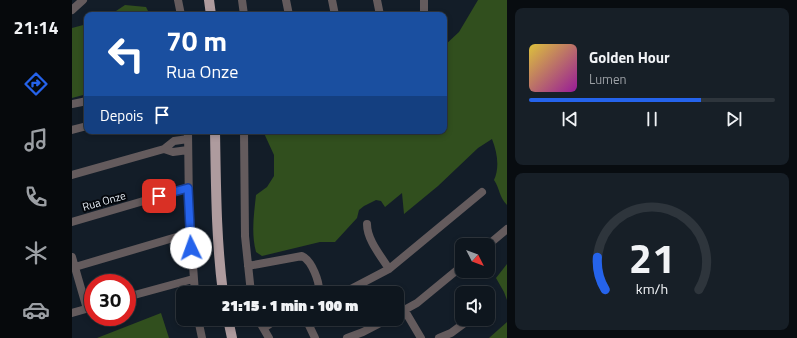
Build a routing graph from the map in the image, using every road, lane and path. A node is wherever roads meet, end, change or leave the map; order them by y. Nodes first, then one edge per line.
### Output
1 (83, 0) edge
2 (178, 0) edge
3 (209, 0) edge
4 (242, 0) edge
5 (286, 0) edge
6 (332, 0) edge
7 (377, 0) edge
8 (424, 0) edge
9 (72, 10) edge
10 (181, 12) edge
11 (211, 12) edge
12 (244, 12) edge
13 (288, 12) edge
14 (334, 12) edge
15 (379, 12) edge
16 (424, 12) edge
17 (84, 102) edge
18 (72, 104) edge
19 (84, 127) edge
20 (72, 130) edge
21 (216, 134) edge
22 (244, 134) edge
23 (188, 135) edge
24 (164, 149) junction
25 (188, 150) junction
26 (72, 175) edge
27 (188, 188) junction
28 (482, 192) dead end
29 (72, 222) edge
30 (367, 224) dead end
31 (507, 229) edge
32 (190, 233) junction
33 (495, 239) edge
34 (72, 256) edge
35 (75, 266) junction
36 (248, 266) junction
37 (389, 270) junction
38 (455, 272) edge
39 (193, 279) junction
40 (194, 286) edge
41 (222, 286) edge
42 (250, 286) edge
43 (319, 286) edge
44 (358, 286) edge
45 (84, 291) edge
46 (136, 295) edge
47 (84, 310) edge
48 (404, 311) edge
49 (72, 313) edge
50 (404, 317) edge
51 (199, 326) edge
52 (229, 326) edge
53 (267, 326) edge
54 (309, 326) edge
55 (375, 326) edge
56 (460, 326) edge
57 (264, 328) joint
58 (202, 338) edge
59 (232, 338) edge
60 (269, 338) edge
61 (315, 338) edge
62 (347, 338) edge
63 (420, 338) edge
64 (439, 338) edge

1 - 9 street
2 - 10 street
3 - 11 main road
4 - 12 street
5 - 13 street
6 - 14 street
7 - 15 street
8 - 16 street
17 - 18 street
19 - 20 street
21 - 41 main road
22 - 36 street
23 - 24 street
23 - 25 street
24 - 25 street
24 - 26 street
25 - 27 street
27 - 29 street, Rua Onze
27 - 32 street
28 - 37 street
30 - 37 street
31 - 33 street
32 - 35 street
32 - 39 street
34 - 35 street
35 - 45 street
36 - 42 street
36 - 43 street
37 - 44 street
38 - 48 street
39 - 40 street
39 - 46 street
47 - 49 street
50 - 63 street
51 - 58 street
52 - 59 main road
53 - 57 street
54 - 61 street
55 - 62 street
56 - 64 street
57 - 60 street

